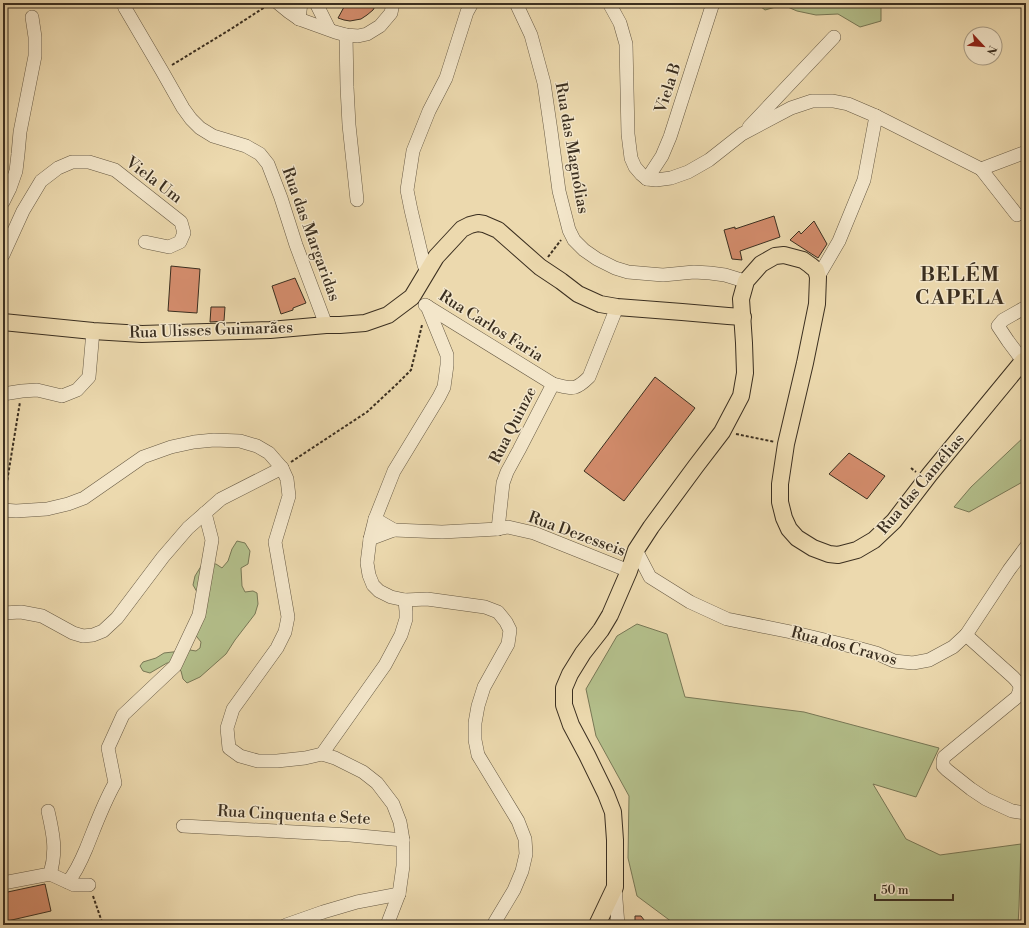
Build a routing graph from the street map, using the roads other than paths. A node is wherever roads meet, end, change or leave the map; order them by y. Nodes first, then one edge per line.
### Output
1 (123, 3) edge
2 (278, 3) edge
3 (301, 3) edge
4 (316, 3) edge
5 (393, 3) edge
6 (472, 3) edge
7 (516, 3) edge
8 (609, 3) edge
9 (713, 3) edge
10 (32, 17) dead end
11 (299, 19) junction
12 (329, 29) junction
13 (346, 35) junction
14 (834, 37) dead end
15 (876, 116) junction
16 (742, 134) junction
17 (1026, 152) edge
18 (981, 169) junction
19 (647, 179) junction
20 (358, 200) dead end
21 (3, 202) edge
22 (1017, 215) dead end
23 (145, 242) dead end
24 (3, 255) edge
25 (427, 272) junction
26 (818, 277) junction
27 (746, 281) junction
28 (412, 297) junction
29 (427, 306) junction
30 (617, 307) junction
31 (1026, 307) edge
32 (743, 317) junction
33 (3, 322) edge
34 (326, 325) junction
35 (93, 331) junction
36 (1024, 361) edge
37 (553, 384) junction
38 (3, 394) edge
39 (282, 468) junction
40 (3, 510) edge
41 (205, 513) junction
42 (375, 519) junction
43 (498, 529) junction
44 (394, 530) junction
45 (370, 538) junction
46 (1026, 547) edge
47 (636, 550) junction
48 (629, 571) junction
49 (405, 600) junction
50 (3, 613) edge
51 (966, 635) junction
52 (322, 754) junction
53 (48, 811) dead end
54 (1026, 813) edge
55 (183, 826) dead end
56 (403, 840) junction
57 (50, 874) junction
58 (68, 882) junction
59 (3, 883) edge
60 (89, 885) road end
61 (615, 887) junction
62 (399, 894) junction
63 (286, 925) edge
64 (387, 925) edge
65 (493, 925) edge
66 (597, 925) edge
67 (618, 925) edge

1 - 34 street, Rua das Margaridas
2 - 11 street
3 - 11 street
4 - 12 street
5 - 13 street
6 - 25 street
7 - 27 street, Rua das Magnólias
8 - 19 street
9 - 19 street, Viela B
10 - 21 street
11 - 12 street
12 - 13 street
13 - 20 street
14 - 16 street
15 - 16 street
15 - 18 street
15 - 26 street
16 - 19 street
17 - 18 street
18 - 22 street
23 - 24 street, Viela Um
25 - 28 main road
25 - 30 main road
26 - 27 main road
26 - 36 main road, Rua das Camélias
27 - 32 main road
28 - 29 street, Rua Carlos Faria
28 - 34 main road, Rua Ulisses Guimarães
29 - 37 street, Rua Carlos Faria
29 - 42 street
30 - 32 main road
30 - 37 street
31 - 36 street
32 - 47 main road
33 - 35 main road, Rua Ulisses Guimarães
34 - 35 main road, Rua Ulisses Guimarães
35 - 38 street
37 - 43 street, Rua Quinze
39 - 40 street
39 - 41 street
39 - 52 street
41 - 50 street
41 - 58 street
42 - 44 street, Rua Dezesseis
42 - 45 street
43 - 44 street, Rua Dezesseis
43 - 48 street, Rua Dezesseis
44 - 45 street, Rua Dezesseis
45 - 49 street
46 - 51 street, Rua dos Cravos
47 - 48 main road
47 - 51 street, Rua dos Cravos
48 - 61 main road
49 - 52 street
49 - 65 street
51 - 54 street
52 - 56 street
53 - 57 street
55 - 56 street, Rua Cinquenta e Sete
56 - 62 street
57 - 58 street
57 - 59 street
58 - 60 street
61 - 66 main road
61 - 67 street
62 - 63 street
62 - 64 street

